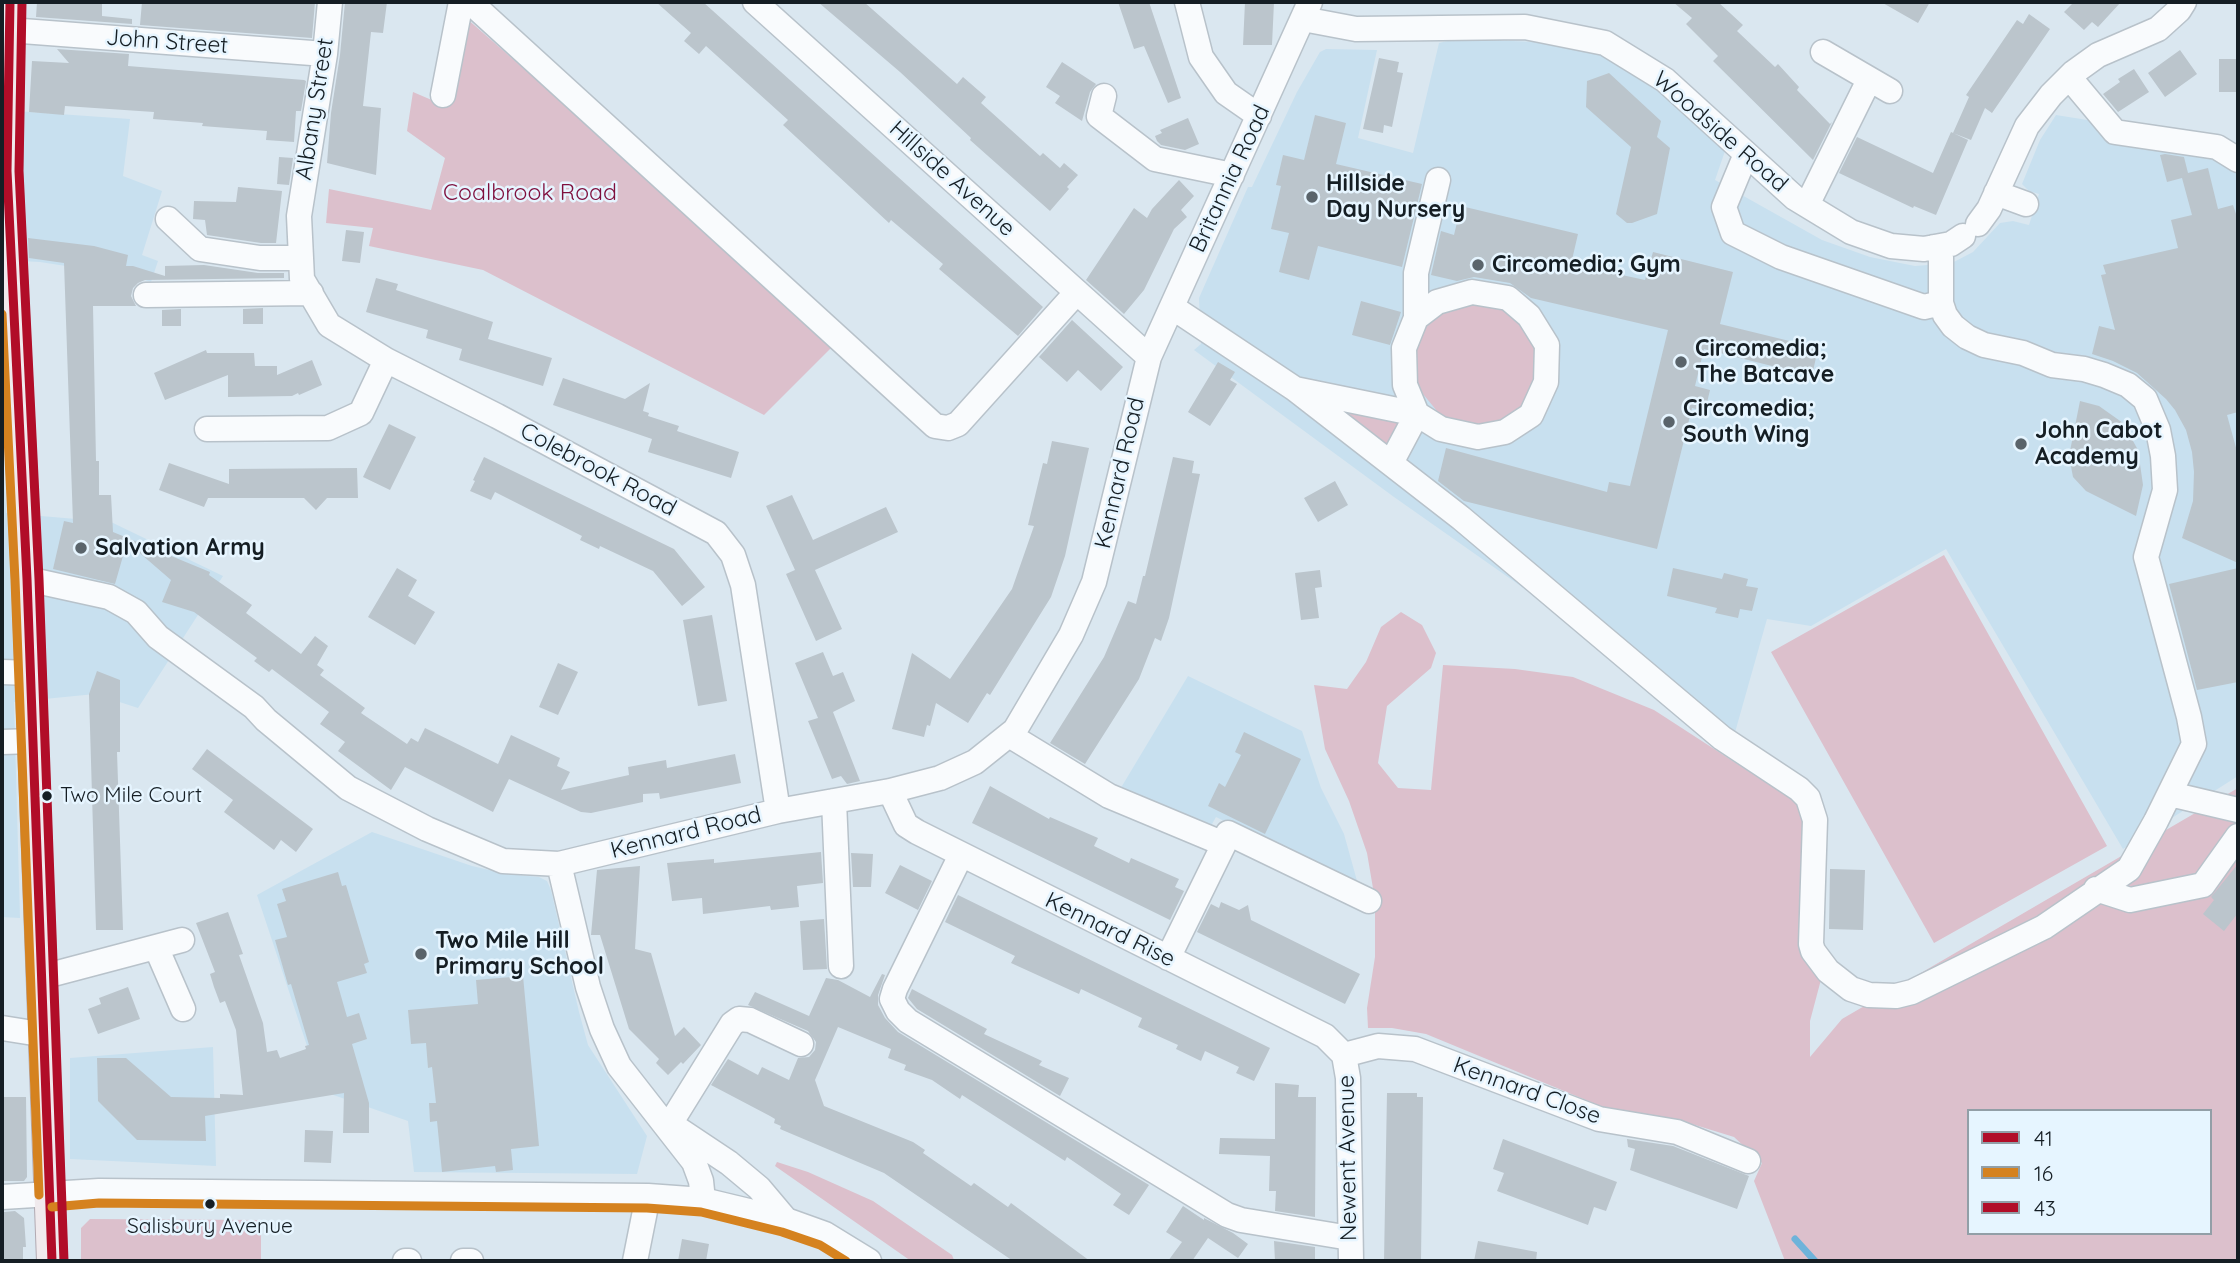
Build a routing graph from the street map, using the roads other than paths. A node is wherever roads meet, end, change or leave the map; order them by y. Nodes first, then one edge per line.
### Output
1 (330, 2) edge
2 (461, 2) edge
3 (470, 2) edge
4 (755, 2) edge
5 (1187, 2) edge
6 (2184, 2) edge
7 (1306, 10) edge
8 (9, 16) edge
9 (1823, 52) dead end
10 (324, 54) junction
11 (2069, 77) junction
12 (443, 95) dead end
13 (1104, 96) dead end
14 (1259, 116) junction
15 (1746, 154) junction
16 (2238, 160) edge
17 (5, 171) edge
18 (1232, 175) junction
19 (1438, 180) dead end
20 (1996, 193) junction
21 (2026, 204) dead end
22 (1807, 205) junction
23 (299, 216) joint
24 (169, 219) dead end
25 (1934, 247) junction
26 (301, 258) junction
27 (1077, 292) junction
28 (311, 293) junction
29 (146, 295) dead end
30 (1941, 303) junction
31 (1172, 307) junction
32 (1416, 318) junction
33 (1149, 357) junction
34 (9, 360) edge
35 (386, 360) junction
36 (1295, 390) junction
37 (1417, 414) junction
38 (207, 429) dead end
39 (1391, 463) junction
40 (27, 579) junction
41 (16, 672) edge
42 (1009, 735) junction
43 (33, 741) junction
44 (2, 742) edge
45 (890, 791) junction
46 (2169, 794) junction
47 (834, 801) junction
48 (2238, 810) edge
49 (778, 811) junction
50 (2238, 836) edge
51 (1224, 844) junction
52 (961, 855) junction
53 (559, 864) junction
54 (2096, 889) junction
55 (1369, 901) dead end
56 (181, 940) dead end
57 (156, 947) junction
58 (1168, 958) junction
59 (842, 966) dead end
60 (42, 976) junction
61 (183, 1009) dead end
62 (2, 1028) edge
63 (46, 1035) junction
64 (801, 1044) dead end
65 (1344, 1055) junction
66 (666, 1121) junction
67 (1748, 1161) dead end
68 (51, 1195) junction
69 (648, 1196) junction
70 (2, 1197) edge
71 (703, 1200) junction
72 (786, 1220) junction
73 (1350, 1249) edge
74 (52, 1261) edge
75 (463, 1261) edge
76 (471, 1261) edge
77 (635, 1261) edge
78 (869, 1261) edge

1 - 10 street, Albany Street
2 - 12 street
3 - 27 street
4 - 27 street, Hillside Avenue
5 - 14 street
6 - 11 street, Woodside Road
7 - 14 street, Britannia Road
7 - 15 street, Woodside Road
8 - 10 street, John Street
8 - 17 main road
9 - 22 street
10 - 23 street, Albany Street
11 - 16 street
11 - 20 street, Woodside Road
13 - 18 street
14 - 18 street, Britannia Road
15 - 22 street, Woodside Road
15 - 30 street
17 - 34 main road
18 - 31 street, Britannia Road
19 - 32 street
20 - 21 street
20 - 25 street, Woodside Road
22 - 25 street, Woodside Road
23 - 26 street, Colebrook Road
24 - 26 street
25 - 30 street
26 - 28 street, Colebrook Road
27 - 33 street, Hillside Avenue
28 - 29 street
28 - 35 street, Colebrook Road
30 - 46 street
31 - 33 street, Britannia Road
31 - 36 street
32 - 37 street
32 - 37 street
33 - 42 street, Kennard Road
34 - 40 main road
35 - 38 street
35 - 49 street, Colebrook Road
36 - 37 street
36 - 39 street
37 - 39 street
39 - 54 street
40 - 41 main road
40 - 53 street, Kennard Road
41 - 43 main road
42 - 45 street, Kennard Road
42 - 51 street
43 - 44 street
43 - 60 main road
45 - 47 street, Kennard Road
45 - 52 street, Kennard Rise
46 - 48 street
46 - 54 street
47 - 49 street, Kennard Road
47 - 59 street
49 - 53 street, Kennard Road
50 - 54 street
51 - 55 street
51 - 58 street
52 - 58 street, Kennard Rise
52 - 73 street
53 - 66 street
56 - 57 street
57 - 60 street
57 - 61 street
58 - 65 street, Kennard Rise
60 - 63 main road
62 - 63 street
63 - 68 main road
64 - 66 street
65 - 67 street, Kennard Close
65 - 73 street, Newent Avenue
66 - 71 street
66 - 72 street
68 - 69 street
68 - 70 street
68 - 74 main road
69 - 71 street
69 - 77 street
71 - 72 street
72 - 78 street
75 - 76 street

